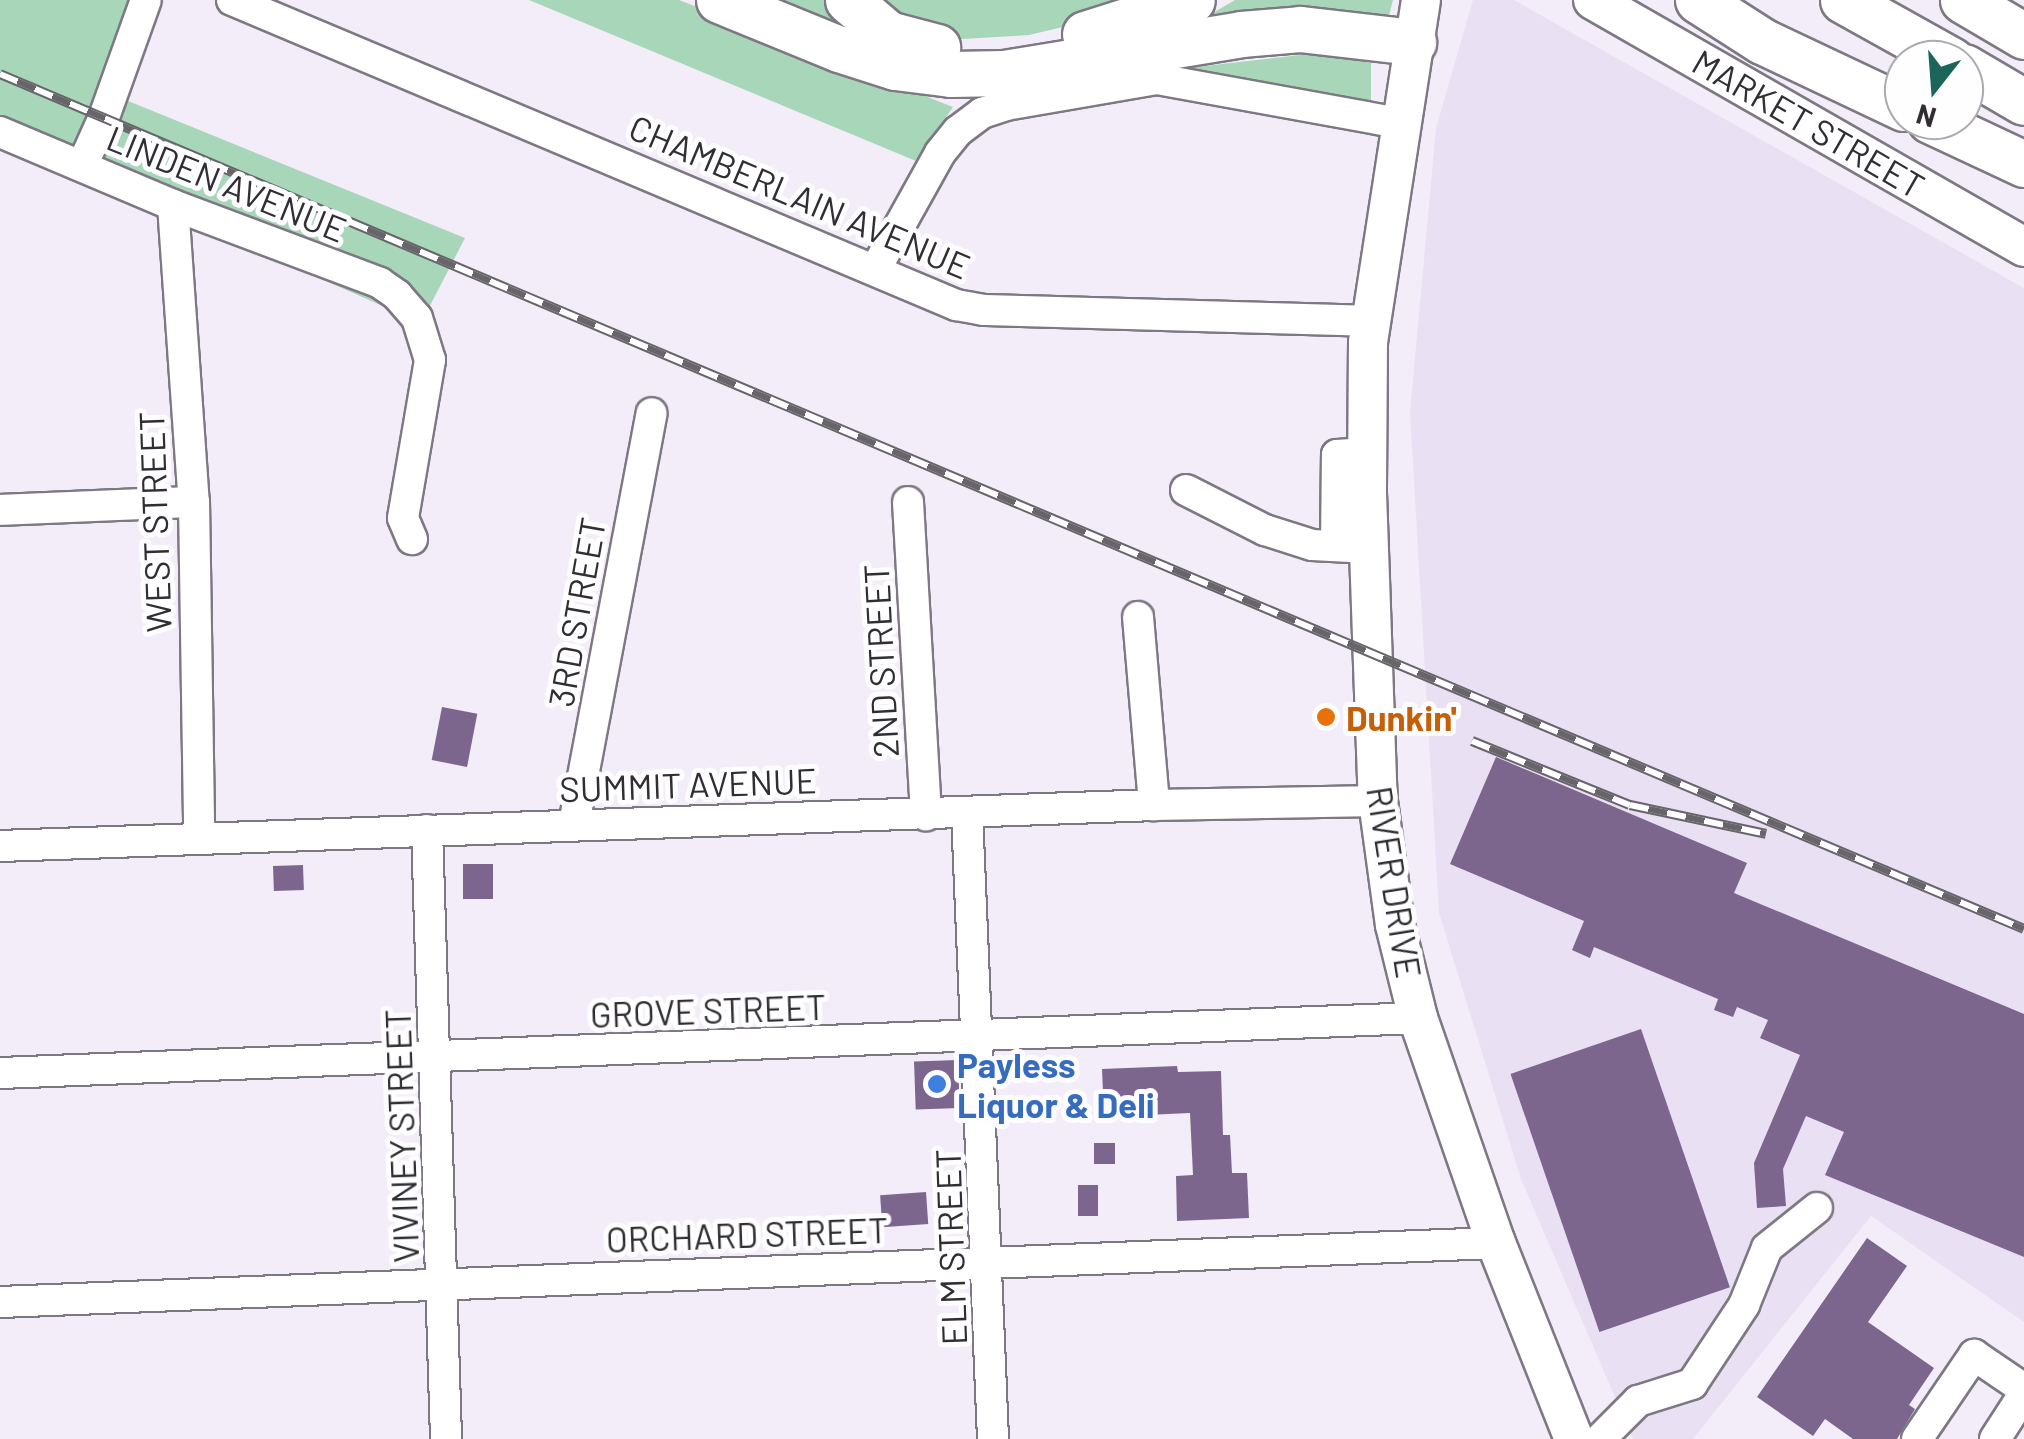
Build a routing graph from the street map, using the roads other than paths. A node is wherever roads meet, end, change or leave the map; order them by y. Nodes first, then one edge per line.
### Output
1 (146, 0) edge
2 (232, 0) edge
3 (719, 0) edge
4 (848, 0) edge
5 (1192, 0) edge
6 (1593, 0) edge
7 (1698, 0) edge
8 (1843, 0) edge
9 (1963, 0) edge
10 (1417, 21) edge
11 (2024, 36) edge
12 (1915, 40) edge
13 (1984, 79) edge
14 (1884, 99) edge
15 (2024, 102) edge
16 (1400, 123) junction
17 (0, 132) edge
18 (1973, 140) edge
19 (2024, 164) edge
20 (82, 166) junction
21 (173, 205) junction
22 (2024, 246) edge
23 (874, 270) junction
24 (1369, 321) junction
25 (652, 413) dead end
26 (1186, 490) dead end
27 (194, 502) junction
28 (908, 502) dead end
29 (0, 510) edge
30 (412, 540) dead end
31 (1352, 547) junction
32 (1138, 617) dead end
33 (1378, 801) junction
34 (1154, 804) junction
35 (968, 813) junction
36 (926, 815) junction
37 (574, 824) junction
38 (427, 830) junction
39 (199, 837) junction
40 (0, 846) edge
41 (1418, 1018) junction
42 (980, 1037) junction
43 (436, 1059) junction
44 (0, 1073) edge
45 (1817, 1208) dead end
46 (1496, 1243) junction
47 (989, 1262) junction
48 (444, 1283) junction
49 (0, 1302) edge
50 (2024, 1392) edge
51 (446, 1439) edge
52 (994, 1439) edge
53 (1574, 1439) edge
54 (1600, 1439) edge
55 (1917, 1439) edge
56 (1994, 1439) edge

1 - 20 street
2 - 23 street, CHAMBERLAIN AVENUE
3 - 10 highway
4 - 5 highway
6 - 22 main road, MARKET STREET
7 - 14 highway
8 - 12 highway
9 - 11 highway
10 - 16 main road, RIVER DRIVE
13 - 15 highway
16 - 23 street
16 - 24 main road, RIVER DRIVE
17 - 20 street, LINDEN AVENUE
18 - 19 highway
20 - 21 street, LINDEN AVENUE
21 - 27 street, WEST STREET
21 - 30 street, LINDEN AVENUE
23 - 24 street, CHAMBERLAIN AVENUE
24 - 31 main road, RIVER DRIVE
25 - 37 street, 3RD STREET
26 - 31 street
27 - 29 street
27 - 39 street, WEST STREET
28 - 36 street, 2ND STREET
31 - 33 main road, RIVER DRIVE
32 - 34 street
33 - 34 street, SUMMIT AVENUE
33 - 41 main road, RIVER DRIVE
34 - 35 street, SUMMIT AVENUE
35 - 36 street, SUMMIT AVENUE
35 - 42 street, ELM STREET
36 - 37 street, SUMMIT AVENUE
37 - 38 street, SUMMIT AVENUE
38 - 39 street, SUMMIT AVENUE
38 - 43 street, VIVINEY STREET
39 - 40 street, SUMMIT AVENUE
41 - 42 street, GROVE STREET
41 - 46 main road, RIVER DRIVE
42 - 43 street, GROVE STREET
42 - 47 street, ELM STREET
43 - 44 street, GROVE STREET
43 - 48 street, VIVINEY STREET
45 - 54 street
46 - 47 street, ORCHARD STREET
46 - 53 main road, RIVER DRIVE
47 - 48 street, ORCHARD STREET
47 - 52 street, ELM STREET
48 - 49 street, ORCHARD STREET
48 - 51 street, VIVINEY STREET
50 - 55 street
50 - 56 street

